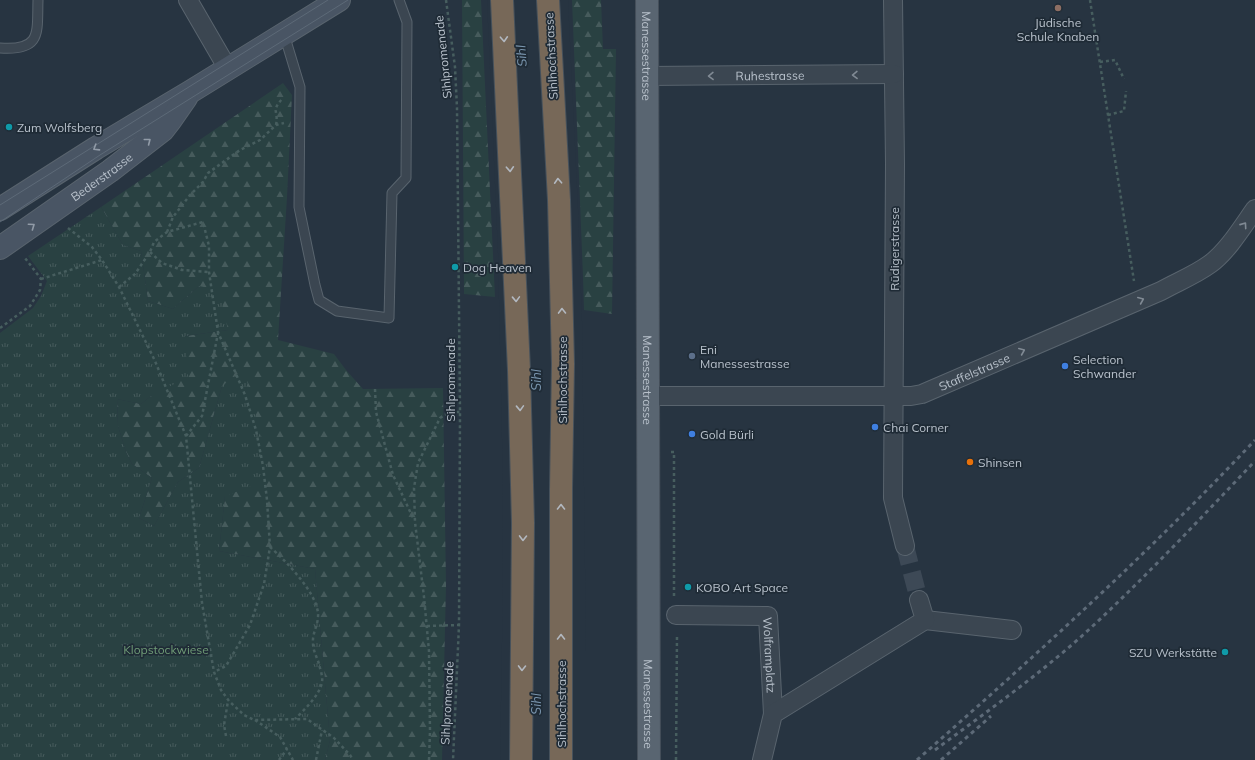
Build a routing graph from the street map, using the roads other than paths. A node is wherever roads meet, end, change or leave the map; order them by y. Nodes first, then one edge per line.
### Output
1 (38, 0) edge
2 (188, 0) edge
3 (339, 0) edge
4 (399, 0) edge
5 (502, 0) edge
6 (548, 0) edge
7 (646, 0) edge
8 (893, 0) edge
9 (284, 34) junction
10 (0, 48) edge
11 (228, 69) junction
12 (894, 74) junction
13 (647, 76) junction
14 (190, 92) junction
15 (0, 209) edge
16 (1255, 209) edge
17 (0, 248) edge
18 (648, 396) junction
19 (894, 396) junction
20 (905, 546) tunnel mouth
21 (919, 600) tunnel mouth
22 (676, 615) road end
23 (925, 620) junction
24 (1012, 630) dead end
25 (773, 714) junction
26 (521, 760) edge
27 (561, 760) edge
28 (649, 760) edge
29 (762, 760) edge

1 - 10 lane
2 - 11 street
3 - 9 main road, Bederstrasse
4 - 9 lane
5 -> 26 highway
27 -> 6 highway, Sihlhochstrasse
7 - 13 main road, Manessestrasse
8 - 12 street, Rüdigerstrasse
9 - 11 main road, Bederstrasse
11 - 14 main road, Bederstrasse
12 -> 13 street, Ruhestrasse
12 - 19 street, Rüdigerstrasse
13 - 18 main road, Manessestrasse
14 -> 15 main road, Bederstrasse
17 -> 14 main road, Bederstrasse
19 -> 16 street, Staffelstrasse
18 - 19 street, Staffelstrasse
18 - 28 main road, Manessestrasse
19 - 20 street, Rüdigerstrasse
21 - 23 street
22 - 25 street, Wolframplatz
23 - 24 street
23 - 25 street, Wolframplatz
25 - 29 street, Wolframplatz

